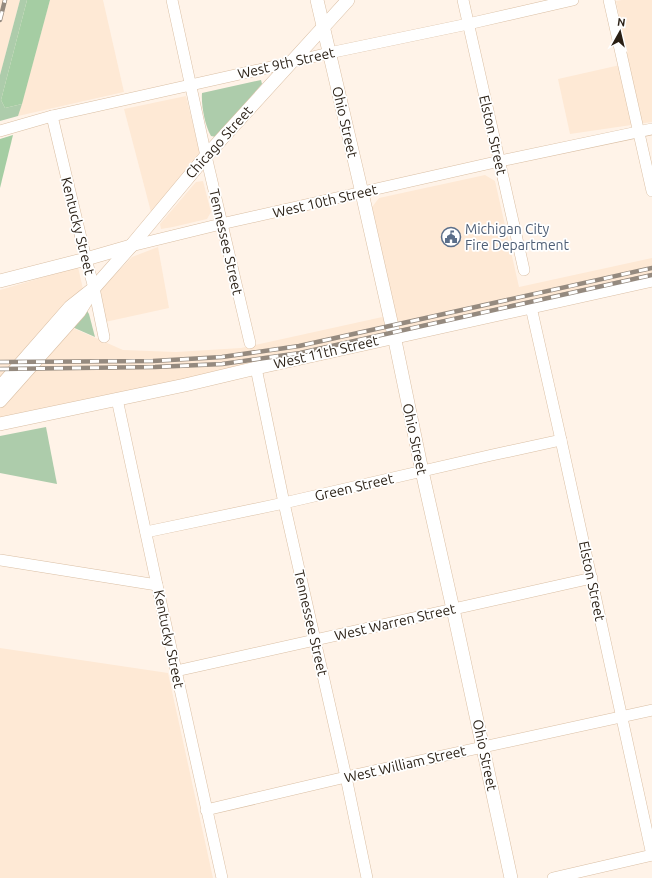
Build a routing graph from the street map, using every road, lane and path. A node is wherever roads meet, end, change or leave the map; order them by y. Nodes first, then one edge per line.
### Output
1 (172, 0) edge
2 (317, 0) edge
3 (348, 0) edge
4 (463, 0) edge
5 (573, 0) edge
6 (609, 0) edge
7 (468, 24) junction
8 (323, 28) junction
9 (329, 53) junction
10 (292, 62) junction
11 (191, 85) junction
12 (52, 116) junction
13 (652, 129) edge
14 (0, 131) edge
15 (639, 132) junction
16 (206, 156) junction
17 (500, 161) junction
18 (652, 191) edge
19 (362, 193) junction
20 (222, 224) junction
21 (131, 246) junction
22 (86, 259) junction
23 (524, 270) dead end
24 (652, 280) edge
25 (0, 281) edge
26 (94, 288) junction
27 (531, 307) junction
28 (104, 337) dead end
29 (394, 337) junction
30 (250, 342) dead end
31 (256, 368) junction
32 (0, 387) edge
33 (117, 399) junction
34 (0, 401) edge
35 (0, 424) edge
36 (561, 440) junction
37 (422, 471) junction
38 (284, 502) junction
39 (146, 532) junction
40 (0, 560) edge
41 (592, 578) junction
42 (157, 586) junction
43 (453, 609) junction
44 (315, 640) junction
45 (176, 670) junction
46 (652, 710) edge
47 (621, 716) junction
48 (483, 747) junction
49 (346, 777) junction
50 (206, 810) junction
51 (652, 855) edge
52 (222, 878) edge
53 (367, 878) edge
54 (511, 878) edge
55 (553, 878) edge

1 - 11 street, Tennessee Street
2 - 8 street, Ohio Street
3 - 8 street, Chicago Street
4 - 7 street, Elston Street
5 - 7 street, West 9th Street
6 - 15 street
7 - 9 street, West 9th Street
7 - 17 street, Elston Street
8 - 9 street, Ohio Street
8 - 10 street, Chicago Street
9 - 10 street, West 9th Street
9 - 19 street, Ohio Street
10 - 11 street, West 9th Street
10 - 16 street, Chicago Street
11 - 12 street, West 9th Street
11 - 16 street, Tennessee Street
12 - 14 street, West 9th Street
12 - 22 street, Kentucky Street
13 - 15 street, West 10th Street
15 - 17 street, West 10th Street
15 - 18 street
16 - 20 street, Tennessee Street
16 - 21 street, Chicago Street
17 - 19 street, West 10th Street
17 - 23 street, Elston Street
19 - 20 street, West 10th Street
19 - 29 street, Ohio Street
20 - 21 street, West 10th Street
20 - 30 street, Tennessee Street
21 - 22 street, West 10th Street
21 - 26 street, Chicago Street
22 - 25 street, West 10th Street
22 - 26 street, Kentucky Street
24 - 27 street, West 11th Street
26 - 28 street, Kentucky Street
26 - 32 street, Chicago Street
26 - 34 street, Chicago Street
27 - 29 street, West 11th Street
27 - 36 street, Elston Street
29 - 31 street, West 11th Street
29 - 37 street, Ohio Street
31 - 33 street, West 11th Street
31 - 38 street, Tennessee Street
33 - 35 street, West 11th Street
33 - 39 street, Kentucky Street
36 - 37 street, Green Street
36 - 41 street, Elston Street
37 - 38 street, Green Street
37 - 43 street, Ohio Street
38 - 39 street, Green Street
38 - 44 street, Tennessee Street
39 - 42 street, Kentucky Street
40 - 42 street
41 - 43 street, West Warren Street
41 - 47 street, Elston Street
42 - 45 street, Kentucky Street
43 - 44 street, West Warren Street
43 - 48 street, Ohio Street
44 - 45 street, West Warren Street
44 - 49 street, Tennessee Street
45 - 50 street, Kentucky Street
46 - 47 street, West William Street
47 - 48 street, West William Street
47 - 51 street, Elston Street
48 - 49 street, West William Street
48 - 54 street, Ohio Street
49 - 50 street, West William Street
49 - 53 street, Tennessee Street
50 - 52 street, Kentucky Street
51 - 55 street

